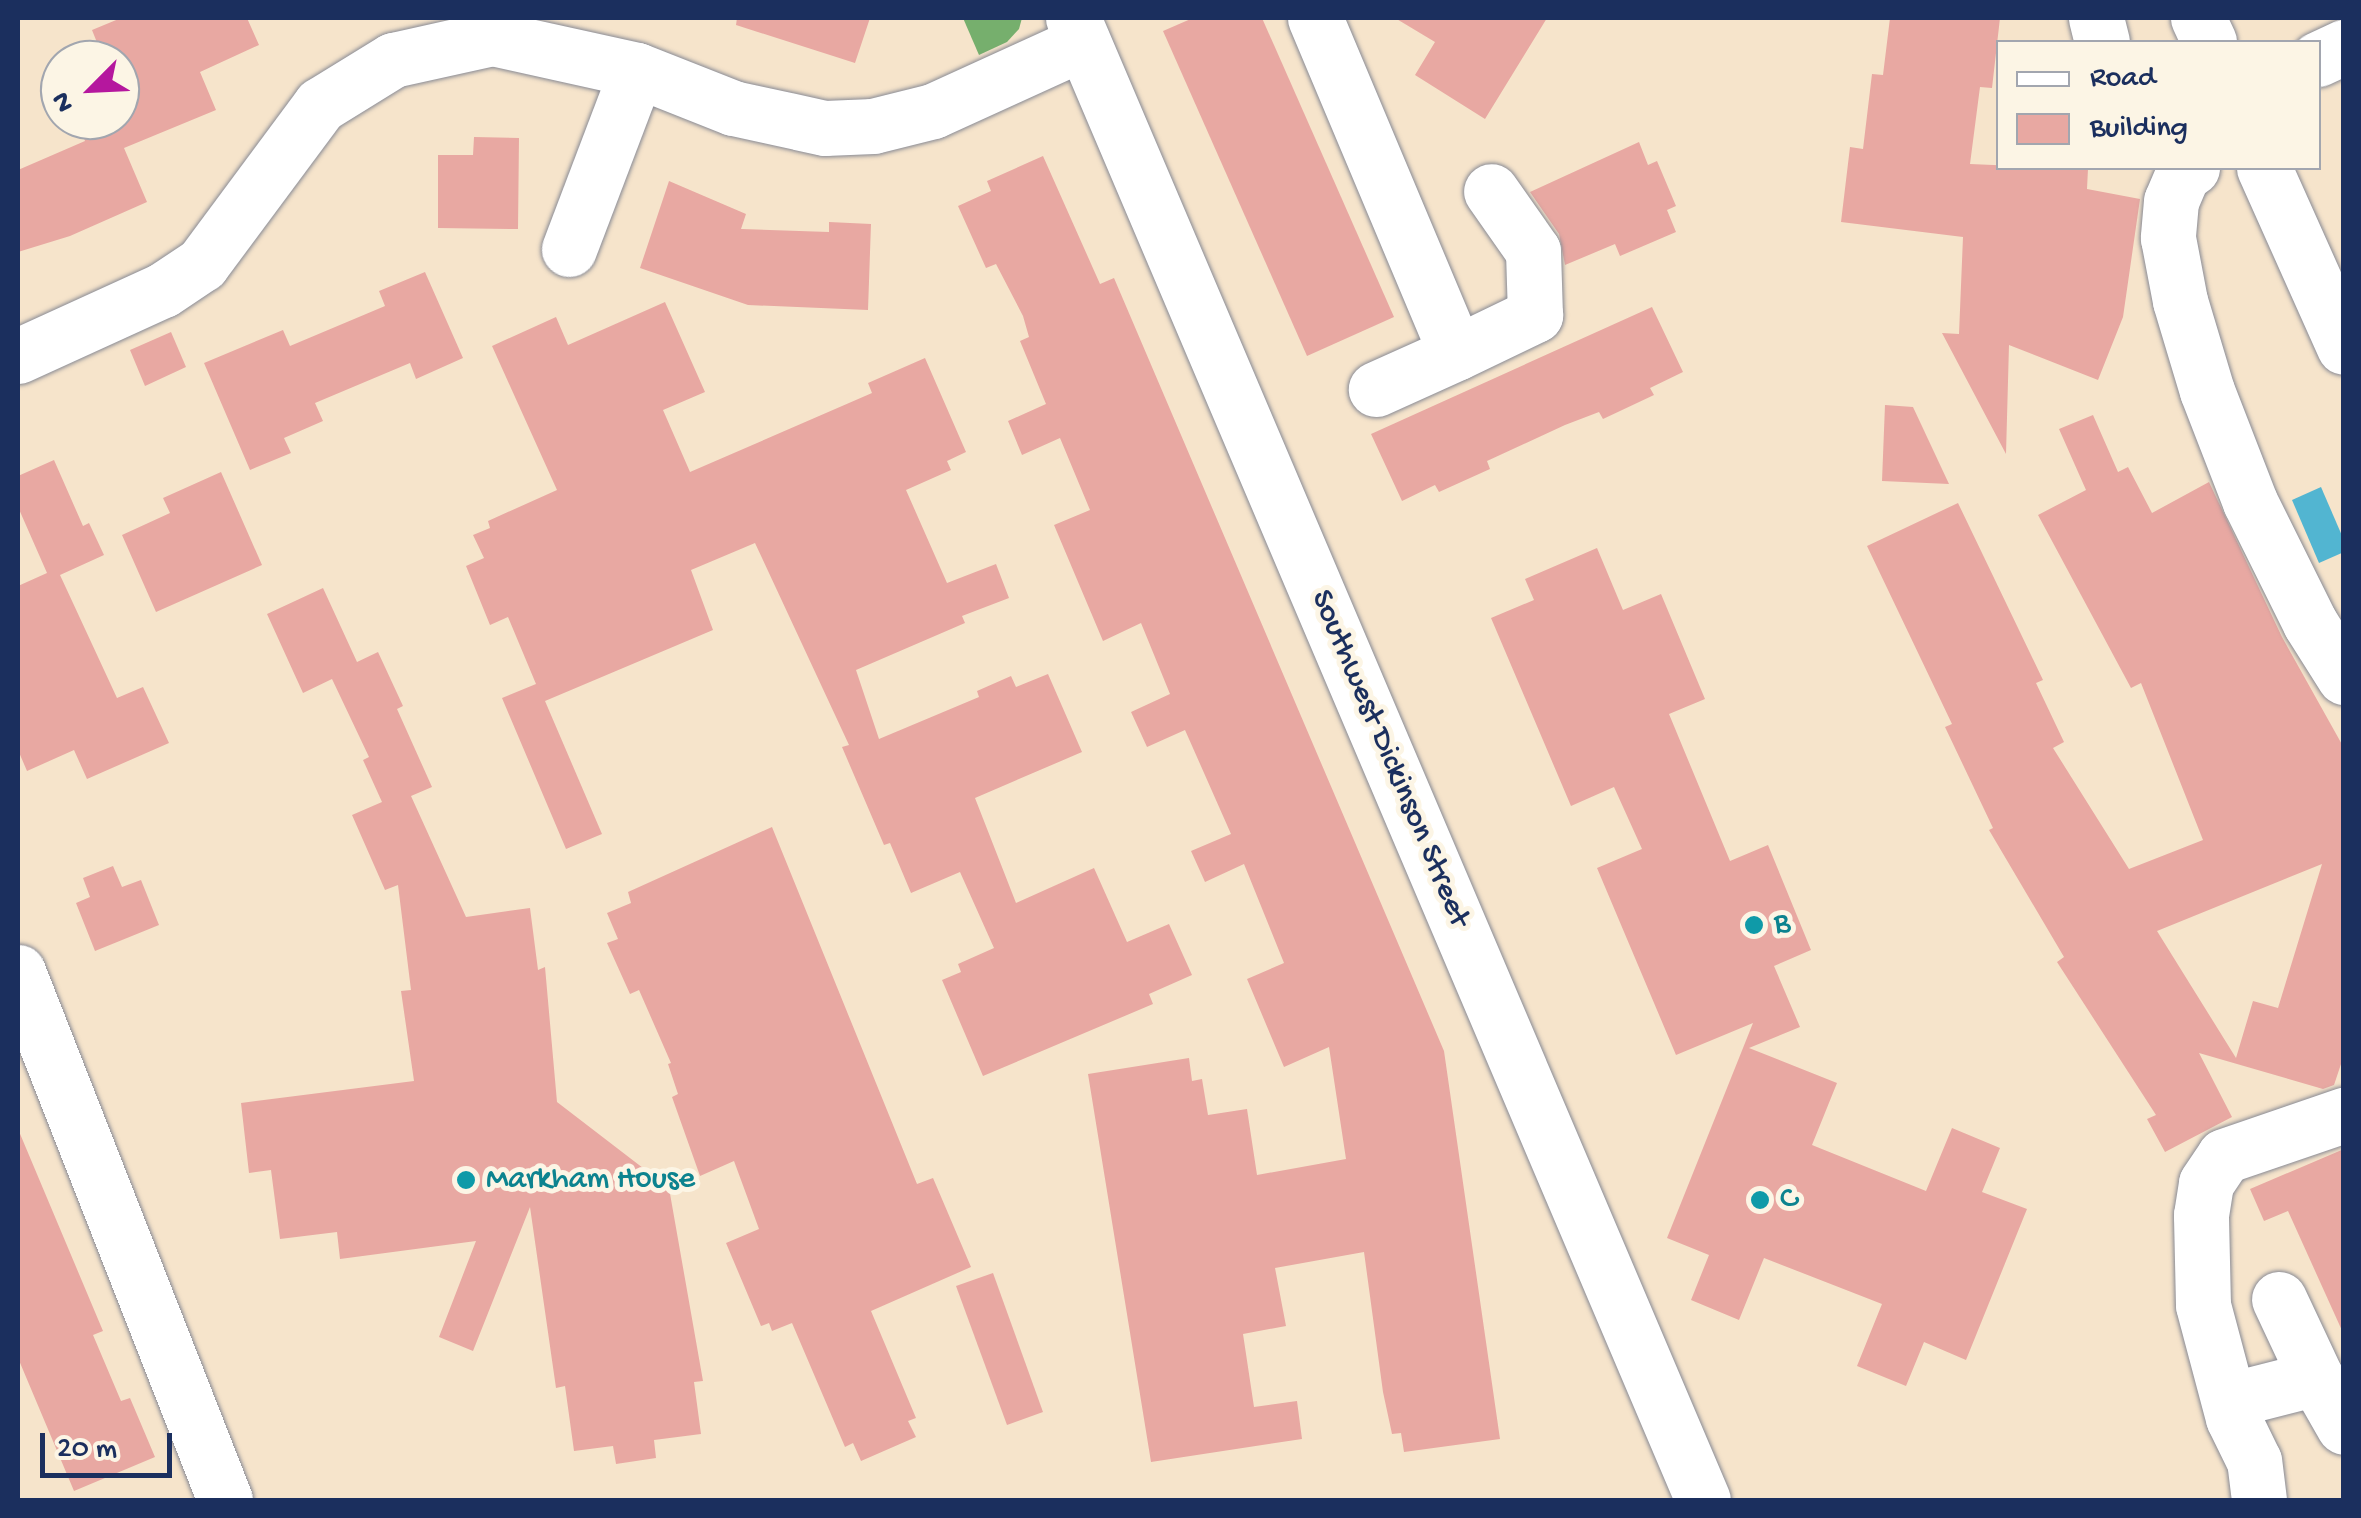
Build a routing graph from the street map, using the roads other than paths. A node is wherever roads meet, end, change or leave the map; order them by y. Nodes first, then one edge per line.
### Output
1 (1315, 18) edge
2 (1077, 30) edge
3 (2344, 47) edge
4 (2321, 58) edge
5 (637, 70) junction
6 (2183, 170) edge
7 (2265, 170) edge
8 (1491, 191) dead end
9 (569, 249) dead end
10 (2344, 346) edge
11 (1456, 353) junction
12 (18, 356) edge
13 (1376, 388) dead end
14 (2344, 677) edge
15 (18, 972) edge
16 (2344, 1115) edge
17 (2279, 1299) dead end
18 (2316, 1378) junction
19 (2230, 1400) junction
20 (2344, 1427) edge
21 (225, 1500) edge
22 (1703, 1500) edge
23 (2259, 1500) edge

1 - 11 street
2 - 5 street
2 - 22 street, Southwest Dickinson Street
3 - 4 street
5 - 9 street
5 - 12 street
6 - 14 street
7 - 10 street
8 - 11 street
11 - 13 street
15 - 21 street
16 - 19 street
17 - 18 street
18 - 19 street
18 - 20 street
19 - 23 street

